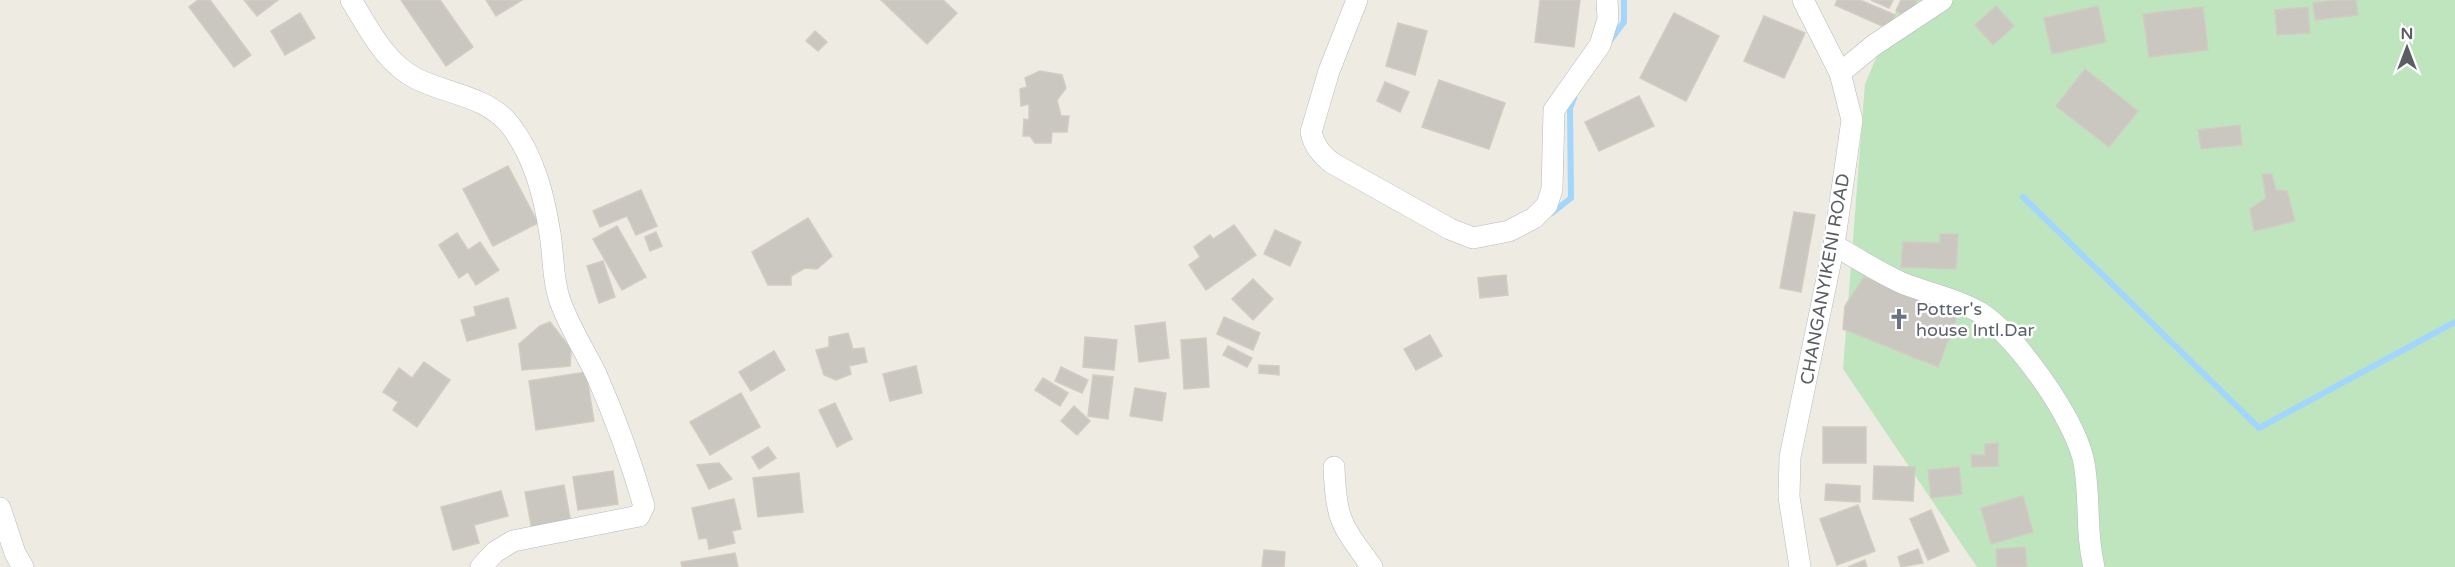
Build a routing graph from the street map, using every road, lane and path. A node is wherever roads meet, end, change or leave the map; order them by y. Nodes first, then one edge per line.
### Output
1 (351, 0) edge
2 (1357, 0) edge
3 (1607, 0) edge
4 (1803, 0) edge
5 (1942, 0) edge
6 (1840, 73) junction
7 (1834, 245) junction
8 (1334, 467) dead end
9 (0, 508) edge
10 (23, 567) edge
11 (481, 567) edge
12 (1372, 567) edge
13 (1800, 567) edge
14 (2094, 567) edge

1 - 11 street
2 - 3 street
4 - 6 street, CHANGANYIKENI ROAD
5 - 6 street
6 - 7 street, CHANGANYIKENI ROAD
7 - 13 street, CHANGANYIKENI ROAD
7 - 14 street
8 - 12 street
9 - 10 street

